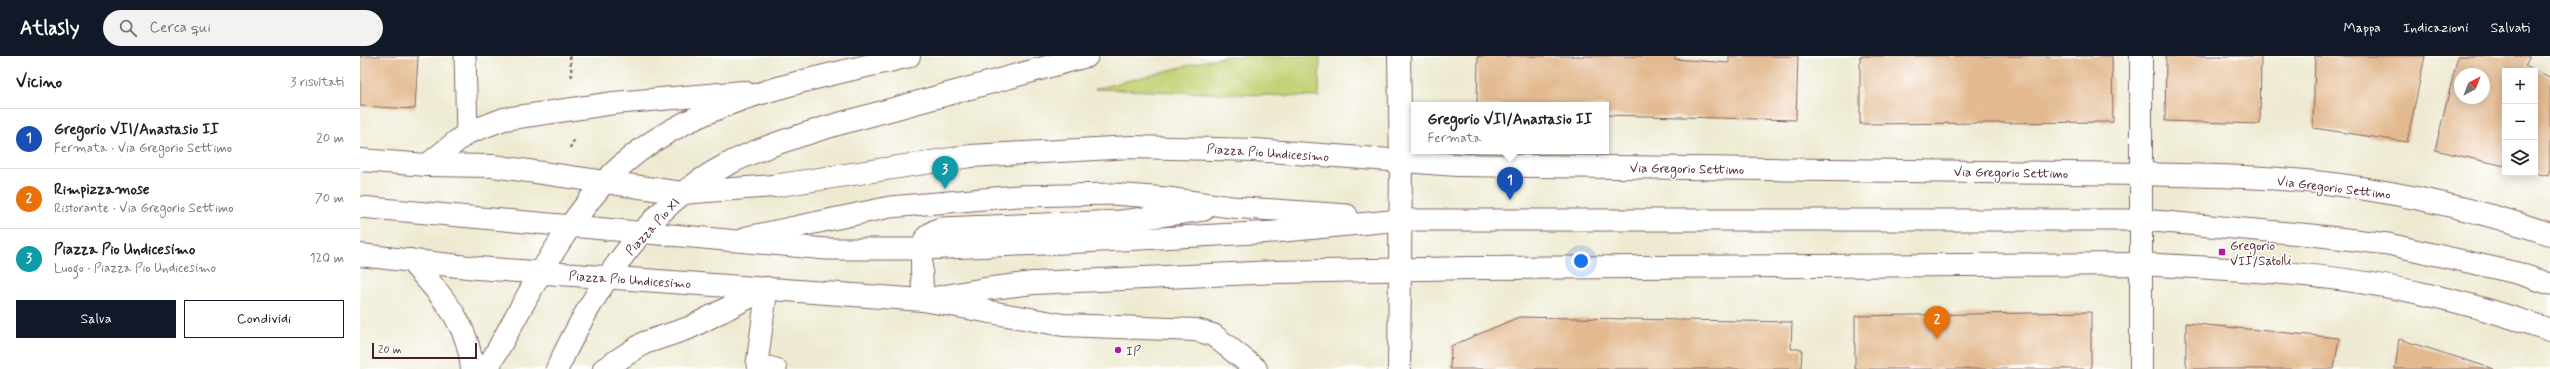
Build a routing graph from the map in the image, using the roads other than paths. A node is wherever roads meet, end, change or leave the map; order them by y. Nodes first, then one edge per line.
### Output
1 (466, 56) edge
2 (909, 56) edge
3 (1087, 56) edge
4 (1400, 56) edge
5 (2141, 56) edge
6 (845, 64) edge
7 (767, 91) junction
8 (467, 133) junction
9 (360, 160) edge
10 (1401, 161) junction
11 (427, 165) junction
12 (1466, 165) joint
13 (2142, 174) junction
14 (603, 184) junction
15 (682, 193) junction
16 (360, 207) edge
17 (1231, 207) junction
18 (1401, 220) junction
19 (2142, 220) junction
20 (570, 228) junction
21 (641, 234) junction
22 (2550, 234) edge
23 (725, 242) junction
24 (922, 249) junction
25 (360, 255) edge
26 (410, 260) junction
27 (2140, 264) junction
28 (1400, 268) junction
29 (542, 272) junction
30 (606, 277) junction
31 (2550, 284) edge
32 (767, 288) junction
33 (923, 300) junction
34 (2550, 330) edge
35 (472, 369) edge
36 (487, 369) edge
37 (557, 369) edge
38 (604, 369) edge
39 (776, 369) edge
40 (1256, 369) edge
41 (1399, 369) edge
42 (2141, 369) edge

1 - 8 lane
2 - 6 main road
3 - 15 main road
4 - 10 main road
5 - 13 main road
6 - 7 main road
7 - 8 main road
7 - 14 main road
8 - 11 main road
9 - 11 main road
10 - 12 main road, Piazza Pio Undicesimo
10 - 15 main road, Piazza Pio Undicesimo
10 - 18 main road
11 - 14 main road, Piazza Pio Undicesimo
12 - 13 main road, Via Gregorio Settimo
13 - 19 main road
13 - 22 main road, Via Gregorio Settimo
14 - 15 main road, Piazza Pio Undicesimo
14 - 20 main road
15 - 21 main road, Piazza Pio XI
16 - 20 lane
17 - 18 lane
17 - 23 lane
17 - 24 lane
18 - 19 lane
18 - 24 lane
18 - 28 main road
19 - 27 main road
19 - 31 lane
20 - 21 lane
20 - 29 main road
21 - 23 lane
21 - 30 main road, Piazza Pio XI
23 - 24 lane
24 - 33 lane
25 - 26 main road
26 - 29 main road, Piazza Pio Undicesimo
26 - 35 main road
27 - 28 main road, Piazza Pio Undicesimo
27 - 34 main road
27 - 42 main road
28 - 33 main road, Piazza Pio Undicesimo
28 - 41 main road
29 - 30 main road, Piazza Pio Undicesimo
29 - 36 main road
30 - 32 main road, Piazza Pio Undicesimo
30 - 37 main road, Piazza Pio XI
32 - 33 main road, Piazza Pio Undicesimo
32 - 38 main road
32 - 39 lane
33 - 40 main road, Piazza Pio Undicesimo

